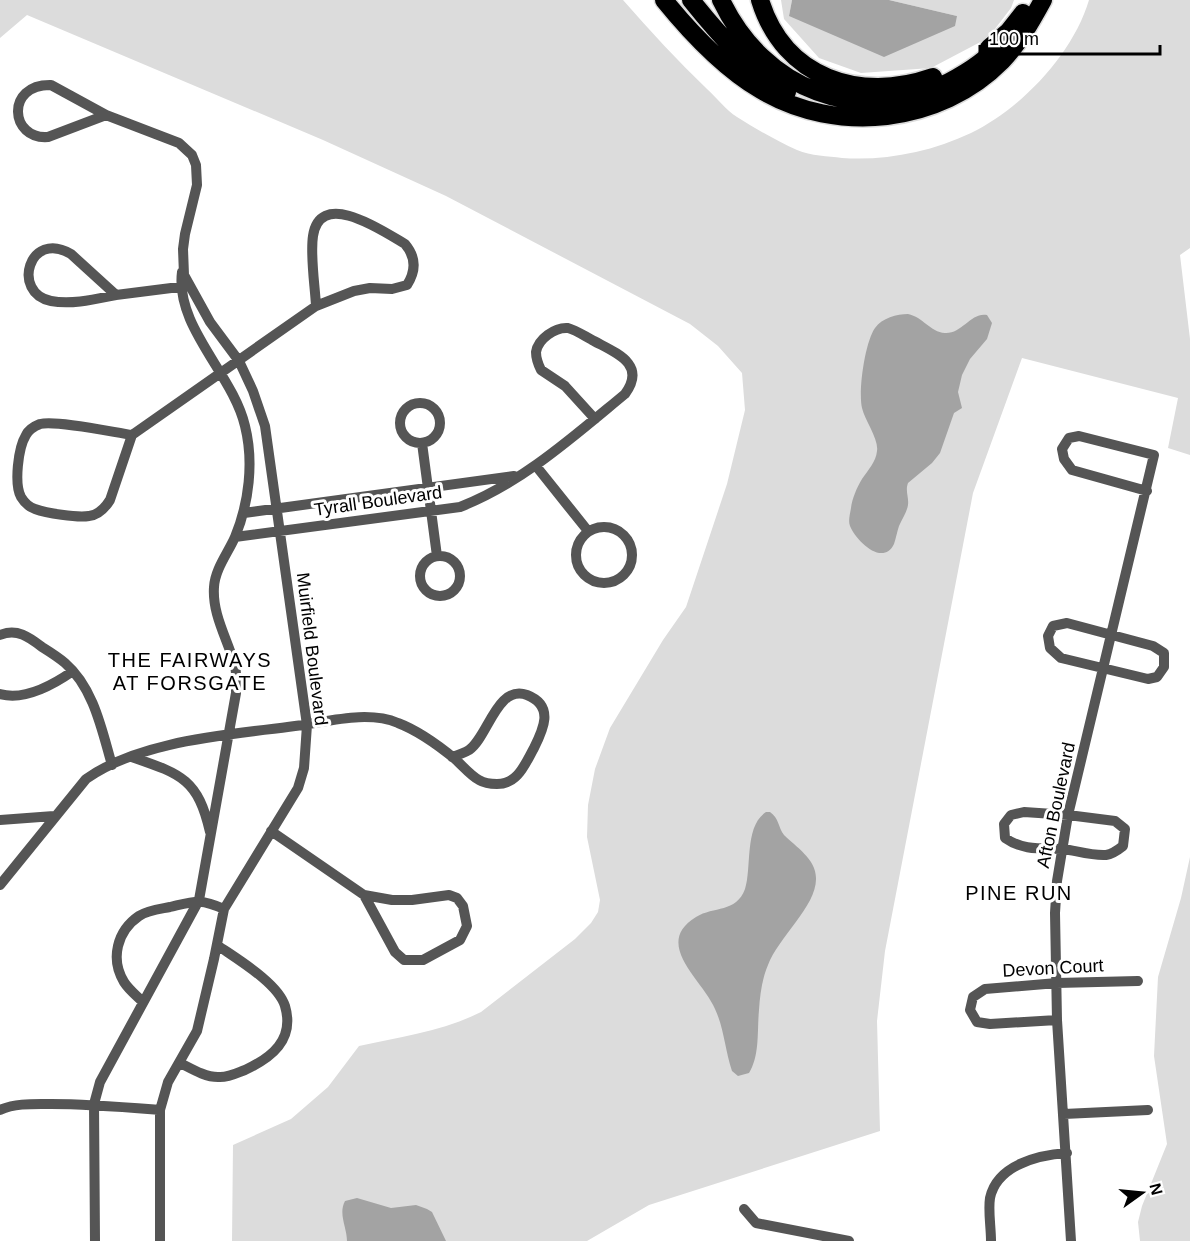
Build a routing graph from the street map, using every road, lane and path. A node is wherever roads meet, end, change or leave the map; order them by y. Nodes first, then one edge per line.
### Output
1 (664, 0) edge
2 (691, 0) edge
3 (721, 0) edge
4 (760, 0) edge
5 (1043, 0) edge
6 (1026, 6) edge
7 (911, 112) junction
8 (106, 115) junction
9 (186, 286) junction
10 (116, 296) junction
11 (316, 306) junction
12 (239, 361) junction
13 (221, 373) junction
14 (595, 419) junction
15 (132, 435) junction
16 (422, 443) dead end
17 (536, 466) junction
18 (517, 476) junction
19 (1147, 490) junction
20 (428, 495) junction
21 (277, 509) junction
22 (430, 512) junction
23 (244, 513) junction
24 (279, 531) junction
25 (588, 531) junction
26 (235, 537) junction
27 (437, 556) dead end
28 (0, 635) edge
29 (1113, 636) junction
30 (1105, 668) junction
31 (73, 671) junction
32 (0, 693) edge
33 (307, 725) junction
34 (229, 735) junction
35 (132, 757) junction
36 (452, 757) junction
37 (112, 765) junction
38 (1068, 815) junction
39 (54, 816) junction
40 (0, 820) edge
41 (271, 831) junction
42 (211, 838) junction
43 (1063, 849) junction
44 (0, 885) edge
45 (364, 895) junction
46 (198, 900) junction
47 (224, 909) junction
48 (217, 945) junction
49 (1138, 981) dead end
50 (1057, 983) junction
51 (143, 1002) junction
52 (1058, 1020) junction
53 (180, 1063) junction
54 (94, 1104) junction
55 (0, 1110) edge
56 (160, 1110) junction
57 (1148, 1110) dead end
58 (1064, 1114) junction
59 (1067, 1153) junction
60 (744, 1209) dead end
61 (95, 1241) edge
62 (160, 1241) edge
63 (849, 1241) edge
64 (991, 1241) edge
65 (1071, 1241) edge

1 - 7 highway
2 - 7 highway
3 - 6 highway
4 - 6 highway
5 - 7 highway
8 - 8 street, Muirfield Boulevard
8 - 9 street, Muirfield Boulevard
9 - 10 street
9 - 12 street, Muirfield Boulevard
9 - 13 street, Muirfield Boulevard
10 - 10 street
11 - 11 street
11 - 12 street
12 - 13 street
12 - 21 street, Muirfield Boulevard
13 - 15 street
13 - 23 street, Muirfield Boulevard
14 - 14 street, Tyrall Boulevard
14 - 17 street, Tyrall Boulevard
15 - 15 street
16 - 20 street
17 - 18 street, Tyrall Boulevard
17 - 25 street
18 - 20 street, Tyrall Boulevard
18 - 22 street, Tyrall Boulevard
19 - 19 street, Afton Boulevard
19 - 29 street, Afton Boulevard
20 - 21 street, Tyrall Boulevard
20 - 22 street
21 - 23 street, Tyrall Boulevard
21 - 24 street, Muirfield Boulevard
22 - 24 street, Tyrall Boulevard
22 - 27 street
23 - 26 street, Muirfield Boulevard
24 - 26 street, Tyrall Boulevard
24 - 33 street, Muirfield Boulevard
25 - 25 street
26 - 34 street, Muirfield Boulevard
28 - 31 street
29 - 30 street, Afton Boulevard
29 - 30 street
29 - 30 street
30 - 38 street, Afton Boulevard
31 - 32 street
31 - 37 street
33 - 34 street
33 - 36 street
33 - 41 street, Muirfield Boulevard
34 - 35 street
34 - 42 street, Muirfield Boulevard
35 - 37 street
35 - 42 street
36 - 36 street
37 - 39 street
38 - 43 street, Afton Boulevard
38 - 43 street
38 - 43 street
39 - 40 street
39 - 44 street
41 - 45 street
41 - 47 street, Muirfield Boulevard
42 - 46 street, Muirfield Boulevard
43 - 50 street, Afton Boulevard
45 - 45 street
46 - 47 street
46 - 51 street, Muirfield Boulevard
46 - 51 street
47 - 48 street, Muirfield Boulevard
48 - 53 street, Muirfield Boulevard
48 - 53 street
49 - 50 street, Devon Court
50 - 52 street, Afton Boulevard
50 - 52 street, Devon Court
51 - 54 street, Muirfield Boulevard
52 - 58 street, Afton Boulevard
53 - 56 street, Muirfield Boulevard
54 - 55 street
54 - 56 street
54 - 61 street, Muirfield Boulevard
56 - 62 street, Muirfield Boulevard
57 - 58 street
58 - 59 street, Afton Boulevard
59 - 64 street
59 - 65 street, Afton Boulevard
60 - 63 street

